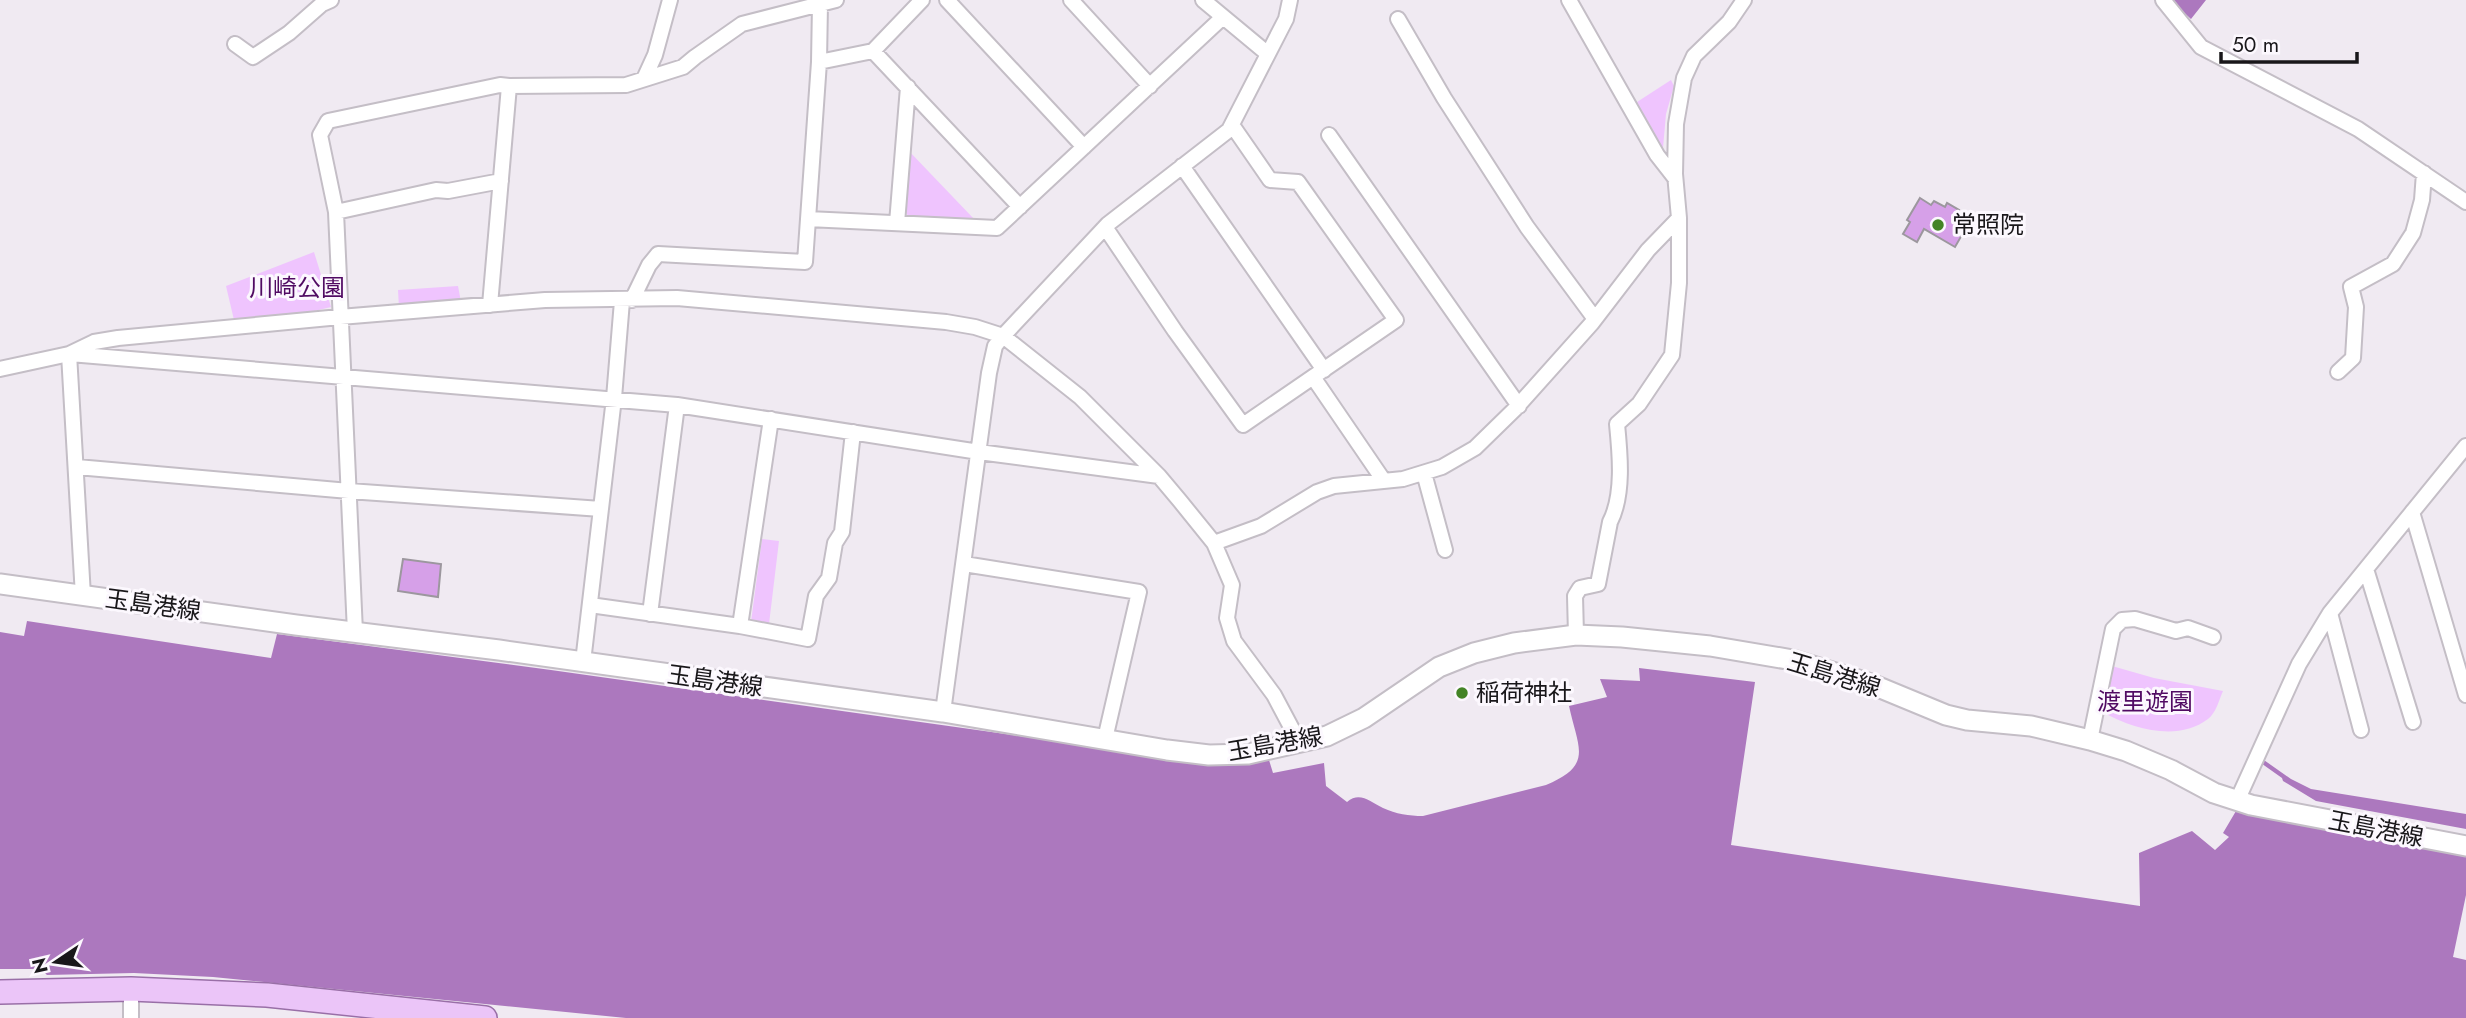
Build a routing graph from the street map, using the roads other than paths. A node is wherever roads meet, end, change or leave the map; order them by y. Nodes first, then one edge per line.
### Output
1 (331, 0) edge
2 (670, 0) edge
3 (836, 0) edge
4 (922, 0) edge
5 (947, 0) edge
6 (1071, 0) edge
7 (1203, 0) edge
8 (1290, 0) edge
9 (1569, 0) edge
10 (1744, 0) edge
11 (2163, 0) edge
12 (820, 4) junction
13 (1223, 17) junction
14 (1398, 19) dead end
15 (235, 44) dead end
16 (873, 51) junction
17 (1268, 54) junction
18 (819, 62) junction
19 (644, 79) junction
20 (509, 86) junction
21 (1150, 86) junction
22 (908, 88) junction
23 (1232, 125) junction
24 (1329, 135) dead end
25 (1084, 147) junction
26 (1182, 166) junction
27 (2424, 173) junction
28 (1675, 178) junction
29 (501, 181) junction
30 (2466, 202) edge
31 (1020, 207) junction
32 (337, 212) junction
33 (1679, 218) junction
34 (808, 219) junction
35 (897, 223) junction
36 (1105, 227) junction
37 (627, 300) junction
38 (490, 305) junction
39 (340, 317) junction
40 (1595, 319) junction
41 (1003, 336) junction
42 (69, 354) junction
43 (0, 369) edge
44 (2339, 372) dead end
45 (1318, 373) junction
46 (344, 376) junction
47 (614, 398) junction
48 (677, 405) junction
49 (1518, 406) junction
50 (771, 419) junction
51 (853, 432) junction
52 (2466, 446) edge
53 (979, 452) junction
54 (76, 467) junction
55 (1424, 472) junction
56 (1159, 476) junction
57 (1384, 481) junction
58 (349, 491) junction
59 (601, 509) junction
60 (2412, 512) junction
61 (1214, 543) junction
62 (1445, 550) dead end
63 (964, 564) junction
64 (2366, 569) junction
65 (0, 584) edge
66 (83, 596) junction
67 (590, 605) junction
68 (2330, 613) junction
69 (650, 614) junction
70 (740, 626) junction
71 (355, 632) junction
72 (1576, 635) junction
73 (2213, 637) dead end
74 (583, 662) junction
75 (2462, 666) edge
76 (2466, 695) edge
77 (943, 712) junction
78 (2413, 722) dead end
79 (2361, 730) dead end
80 (1105, 739) junction
81 (2090, 740) junction
82 (1300, 744) junction
83 (2237, 801) junction
84 (2466, 846) edge
85 (131, 989) junction
86 (0, 992) edge
87 (131, 1018) edge
88 (485, 1018) edge

1 - 15 street
2 - 19 street
3 - 12 street
4 - 16 street
5 - 25 street
6 - 21 street
7 - 13 street
8 - 17 street
9 - 28 street
10 - 28 street
11 - 27 street
12 - 18 street
12 - 19 street
13 - 17 street
13 - 21 street
14 - 40 street
16 - 18 street
16 - 22 street
17 - 23 street
18 - 34 street
19 - 20 street
20 - 29 street
20 - 32 street
21 - 25 street
22 - 31 street
22 - 35 street
23 - 26 street
23 - 45 street
24 - 49 street
25 - 31 street
26 - 36 street
26 - 45 street
27 - 30 street
27 - 44 street
28 - 33 street
29 - 32 street
29 - 38 street
31 - 35 street
32 - 39 street
33 - 40 street
33 - 72 street
34 - 35 street
34 - 37 street
36 - 41 street
36 - 45 street
37 - 38 street
37 - 41 street
37 - 47 street
38 - 39 street
39 - 42 street
39 - 46 street
40 - 49 street
41 - 53 street
41 - 56 street
42 - 43 street
42 - 46 street
42 - 54 street
45 - 57 street
46 - 47 street
46 - 58 street
47 - 48 street
47 - 59 street
48 - 50 street
48 - 69 street
49 - 55 street
50 - 51 street
50 - 70 street
51 - 53 street
51 - 70 street
52 - 60 street
53 - 56 street
53 - 63 street
54 - 58 street
54 - 66 street
55 - 57 street
55 - 62 street
56 - 61 street
57 - 61 street
58 - 59 street
58 - 71 street
59 - 67 street
60 - 64 street
60 - 75 street
61 - 82 street
63 - 77 street
63 - 80 street
64 - 68 street
64 - 78 street
65 - 66 main road, 玉島港線
66 - 71 main road, 玉島港線
67 - 69 street
67 - 74 street
68 - 79 street
68 - 83 street
69 - 70 street
71 - 74 main road, 玉島港線
72 - 81 main road, 玉島港線
72 - 82 main road, 玉島港線
73 - 81 street
74 - 77 main road, 玉島港線
75 - 76 street
77 - 80 main road, 玉島港線
80 - 82 main road, 玉島港線
81 - 83 main road, 玉島港線
83 - 84 main road, 玉島港線
85 - 86 main road
85 - 87 street
85 - 88 main road

